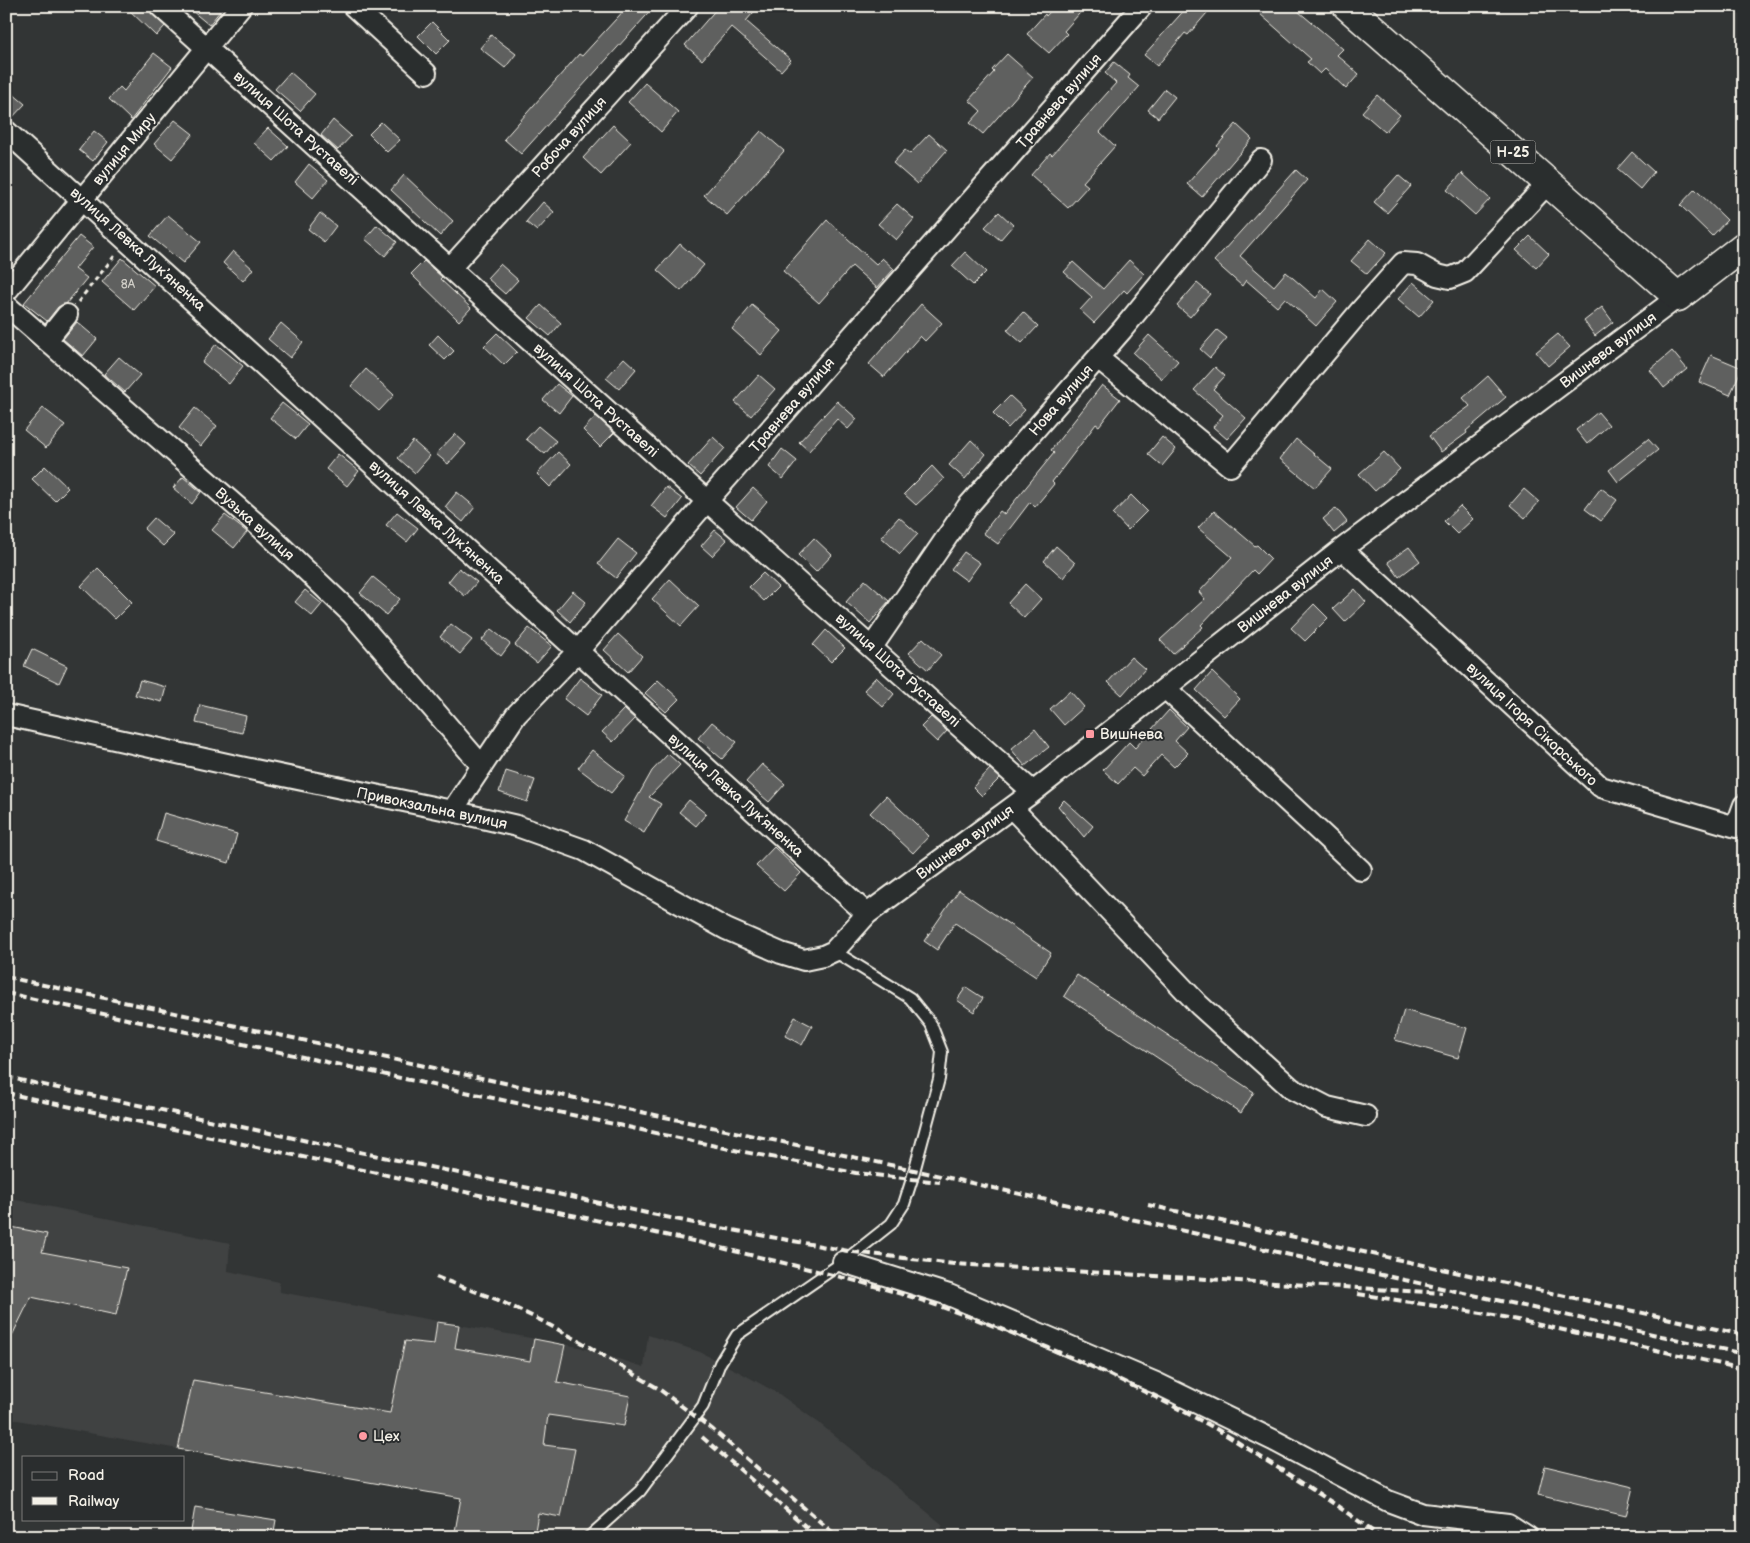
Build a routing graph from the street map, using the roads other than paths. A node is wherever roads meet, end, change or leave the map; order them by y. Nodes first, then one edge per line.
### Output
1 (160, 6) edge
2 (241, 6) edge
3 (353, 6) edge
4 (688, 6) edge
5 (1142, 6) edge
6 (1347, 6) edge
7 (208, 49) junction
8 (426, 74) dead end
9 (6, 131) edge
10 (1261, 160) dead end
11 (1548, 183) junction
12 (82, 199) junction
13 (1744, 246) edge
14 (450, 268) junction
15 (6, 292) edge
16 (1678, 297) junction
17 (6, 305) edge
18 (67, 315) road end
19 (47, 340) junction
20 (1098, 358) junction
21 (707, 501) junction
22 (1342, 549) junction
23 (872, 647) junction
24 (578, 651) junction
25 (1165, 688) junction
26 (6, 715) edge
27 (482, 766) junction
28 (1033, 792) junction
29 (1744, 805) edge
30 (1012, 808) junction
31 (452, 811) junction
32 (1740, 828) edge
33 (1361, 870) dead end
34 (867, 914) junction
35 (834, 951) junction
36 (1366, 1116) dead end
37 (842, 1262) junction
38 (589, 1537) edge
39 (1528, 1537) edge

1 - 7 street, вулиця Шота Руставелі
2 - 7 street, вулиця Миру
3 - 8 street
4 - 14 street, Робоча вулиця
5 - 21 street, Травнева вулиця
6 - 11 main road, Н-25
7 - 12 street, вулиця Миру
7 - 14 street, вулиця Шота Руставелі
9 - 12 street, вулиця Левка Лукʼяненка
10 - 20 street, Нова вулиця
11 - 16 main road, Н-25
11 - 20 street
12 - 15 street, вулиця Миру
12 - 24 street, вулиця Левка Лукʼяненка
13 - 16 main road, Вишнева вулиця
14 - 21 street, вулиця Шота Руставелі
16 - 22 street, Вишнева вулиця
17 - 19 street, Вузька вулиця
18 - 19 street
19 - 27 street, Вузька вулиця
20 - 23 street, Нова вулиця
21 - 23 street, вулиця Шота Руставелі
21 - 24 street, Травнева вулиця
22 - 25 street, Вишнева вулиця
22 - 32 street, вулиця Ігоря Сікорського
23 - 28 street, вулиця Шота Руставелі
24 - 27 street, Травнева вулиця
24 - 34 street, вулиця Левка Лукʼяненка
25 - 28 street, Вишнева вулиця
25 - 33 street
26 - 31 street, Привокзальна вулиця
27 - 31 street, Травнева вулиця
28 - 30 street, Вишнева вулиця
29 - 32 street, вулиця Ігоря Сікорського
30 - 34 street, Вишнева вулиця
30 - 36 street
31 - 35 street, Привокзальна вулиця
34 - 35 street, Вишнева вулиця
35 - 37 lane
37 - 38 lane
37 - 39 street

